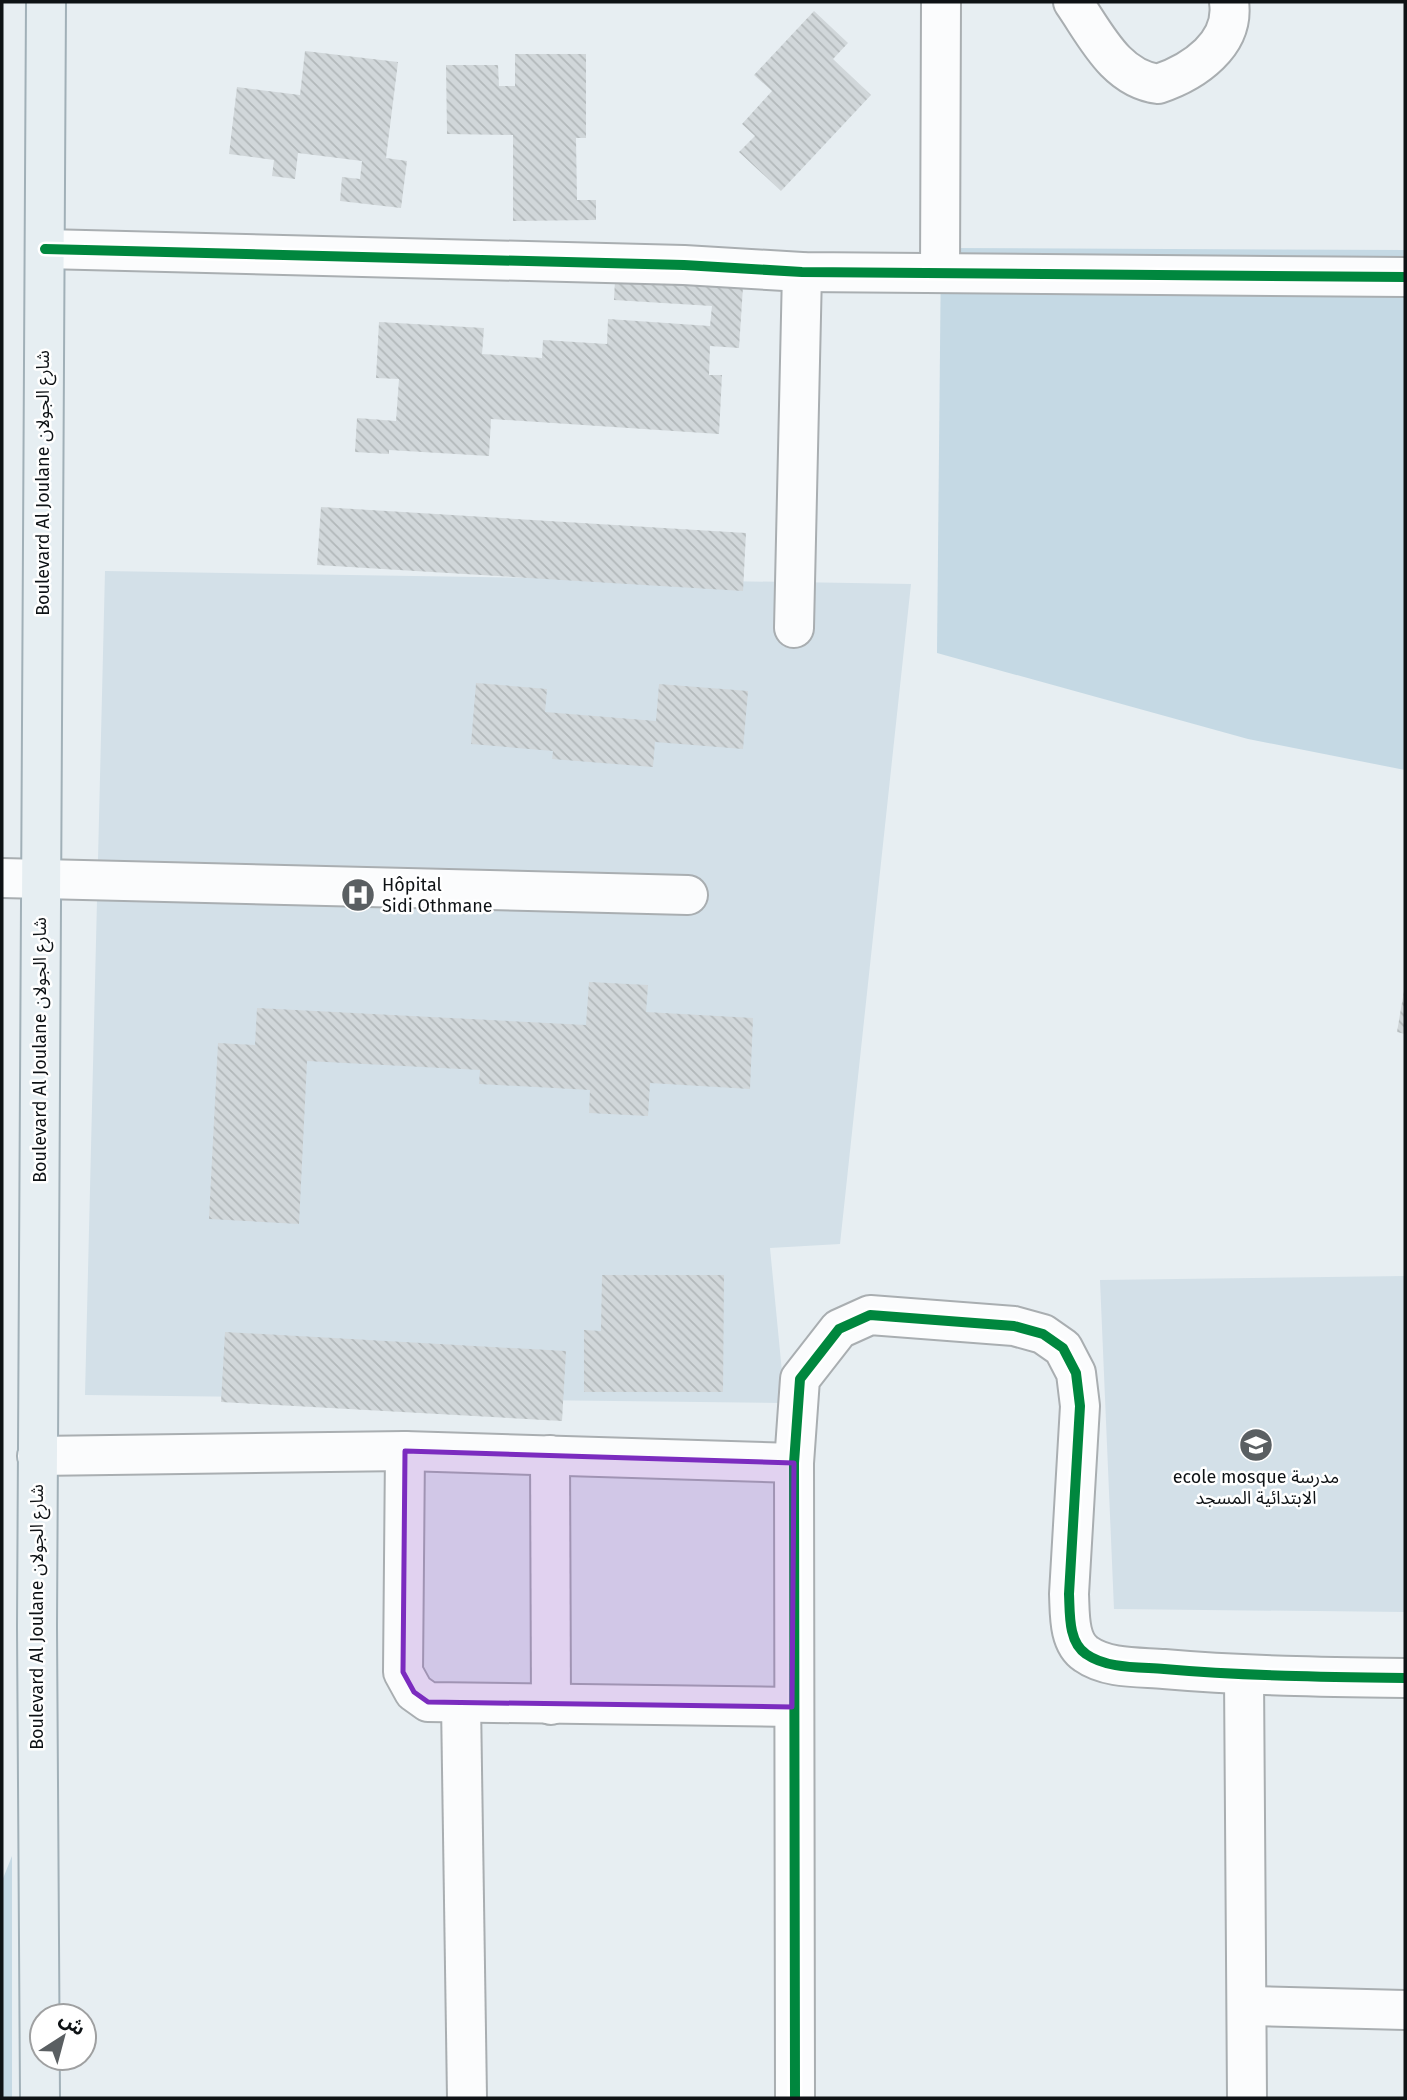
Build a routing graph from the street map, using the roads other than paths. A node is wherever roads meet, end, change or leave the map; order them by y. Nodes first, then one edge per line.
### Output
1 (46, 2) edge
2 (941, 2) edge
3 (1073, 2) edge
4 (1229, 2) edge
5 (45, 249) junction
6 (802, 272) junction
7 (940, 273) junction
8 (1405, 277) edge
9 (794, 628) dead end
10 (2, 878) edge
11 (42, 881) junction
12 (688, 895) dead end
13 (405, 1451) junction
14 (550, 1455) junction
15 (37, 1457) junction
16 (794, 1463) junction
17 (1244, 1676) junction
18 (1405, 1678) edge
19 (461, 1703) junction
20 (551, 1705) junction
21 (792, 1707) junction
22 (1248, 2006) junction
23 (1405, 2010) edge
24 (40, 2098) edge
25 (467, 2098) edge
26 (794, 2098) edge
27 (1247, 2098) edge

1 - 5 main road, Boulevard Al Joulane شارع الجولان
2 - 7 street
3 - 4 street
5 - 6 street
5 - 11 main road, Boulevard Al Joulane شارع الجولان
6 - 7 street
6 - 9 street
7 - 8 street
10 - 11 street
11 - 12 street
11 - 15 main road, Boulevard Al Joulane شارع الجولان
13 - 14 street
13 - 15 street
13 - 19 street
14 - 16 street
14 - 20 street
15 - 24 main road, Boulevard Al Joulane شارع الجولان
16 - 17 street
16 - 21 street
17 - 18 street
17 - 22 street
19 - 20 street
19 - 25 street
20 - 21 street
21 - 26 street
22 - 23 street
22 - 27 street

